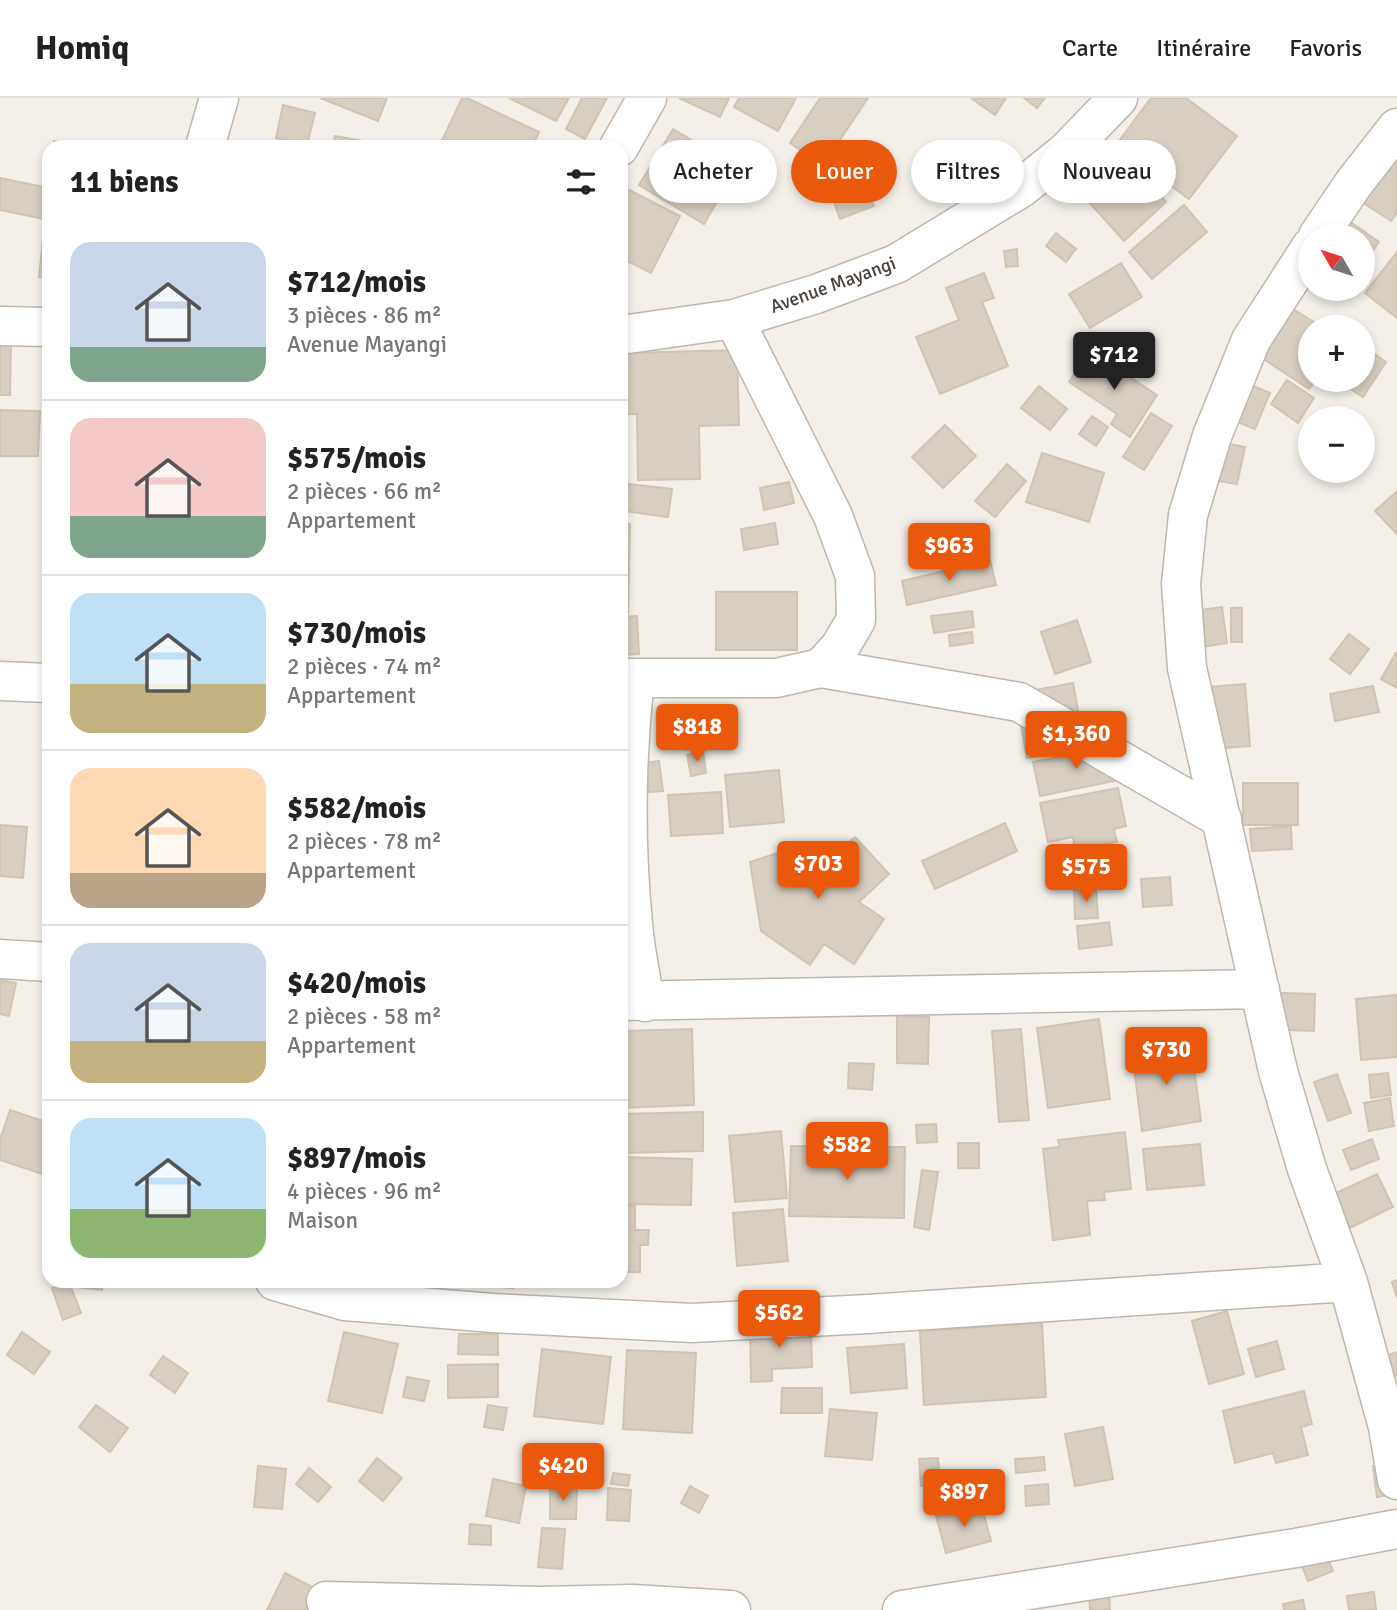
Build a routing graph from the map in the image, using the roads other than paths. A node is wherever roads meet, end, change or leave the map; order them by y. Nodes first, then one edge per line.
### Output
1 (219, 98) edge
2 (647, 98) edge
3 (1118, 98) edge
4 (1397, 128) edge
5 (207, 140) edge
6 (623, 140) edge
7 (1326, 224) edge
8 (1298, 267) edge
9 (734, 319) junction
10 (0, 326) edge
11 (42, 327) edge
12 (628, 334) edge
13 (821, 668) junction
14 (628, 678) edge
15 (0, 681) edge
16 (42, 683) edge
17 (1222, 819) junction
18 (0, 959) edge
19 (42, 962) edge
20 (1260, 989) junction
21 (633, 1002) edge
22 (1348, 1282) junction
23 (300, 1288) edge
24 (1393, 1425) edge
25 (1397, 1480) edge
26 (1397, 1529) edge
27 (326, 1601) dead end
28 (731, 1610) edge
29 (902, 1610) edge

1 - 5 street
2 - 6 street
3 - 9 street, Avenue Mayangi
4 - 7 street
8 - 17 street
9 - 12 street, Avenue Mayangi
9 - 13 street
10 - 11 street
13 - 14 street
13 - 17 street
14 - 21 street
15 - 16 street
17 - 20 street
18 - 19 street
20 - 21 street
20 - 22 street
22 - 23 street
22 - 24 street
24 - 25 street
26 - 29 street
27 - 28 street

